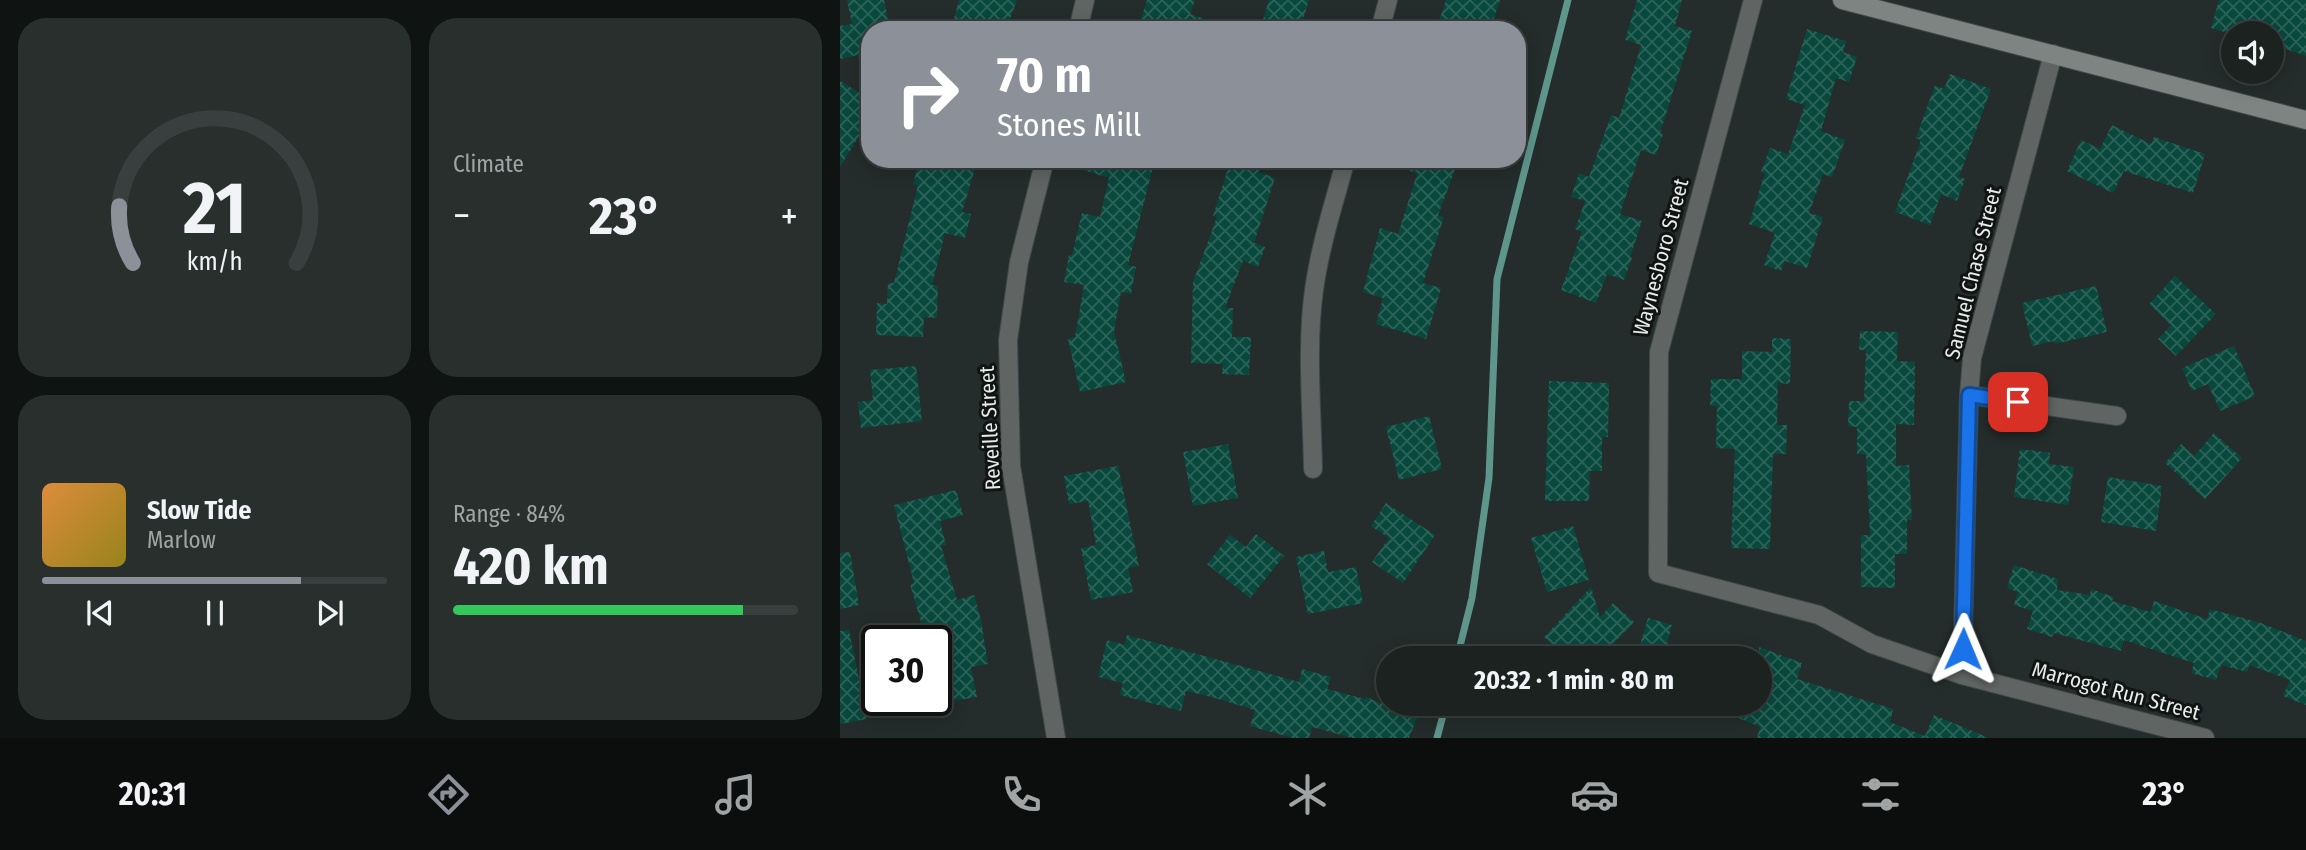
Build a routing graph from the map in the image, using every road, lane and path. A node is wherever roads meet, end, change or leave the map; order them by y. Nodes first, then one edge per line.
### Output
1 (1085, 0) edge
2 (1388, 0) edge
3 (1753, 0) edge
4 (1842, 0) edge
5 (1080, 21) edge
6 (1382, 21) edge
7 (2053, 54) junction
8 (2306, 120) edge
9 (1043, 168) edge
10 (1344, 168) edge
11 (1969, 395) junction
12 (2117, 416) dead end
13 (1313, 468) dead end
14 (1658, 573) joint
15 (1962, 675) junction
16 (1056, 738) edge
17 (2204, 738) edge

1 - 5 street
2 - 6 street
3 - 14 street, Waynesboro Street
4 - 7 street
7 - 8 street
7 - 11 street, Samuel Chase Street
9 - 16 street, Reveille Street
10 - 13 street
11 - 12 street
11 - 15 street, Samuel Chase Street
14 - 15 street, Marrogot Run Street
15 - 17 street, Marrogot Run Street

